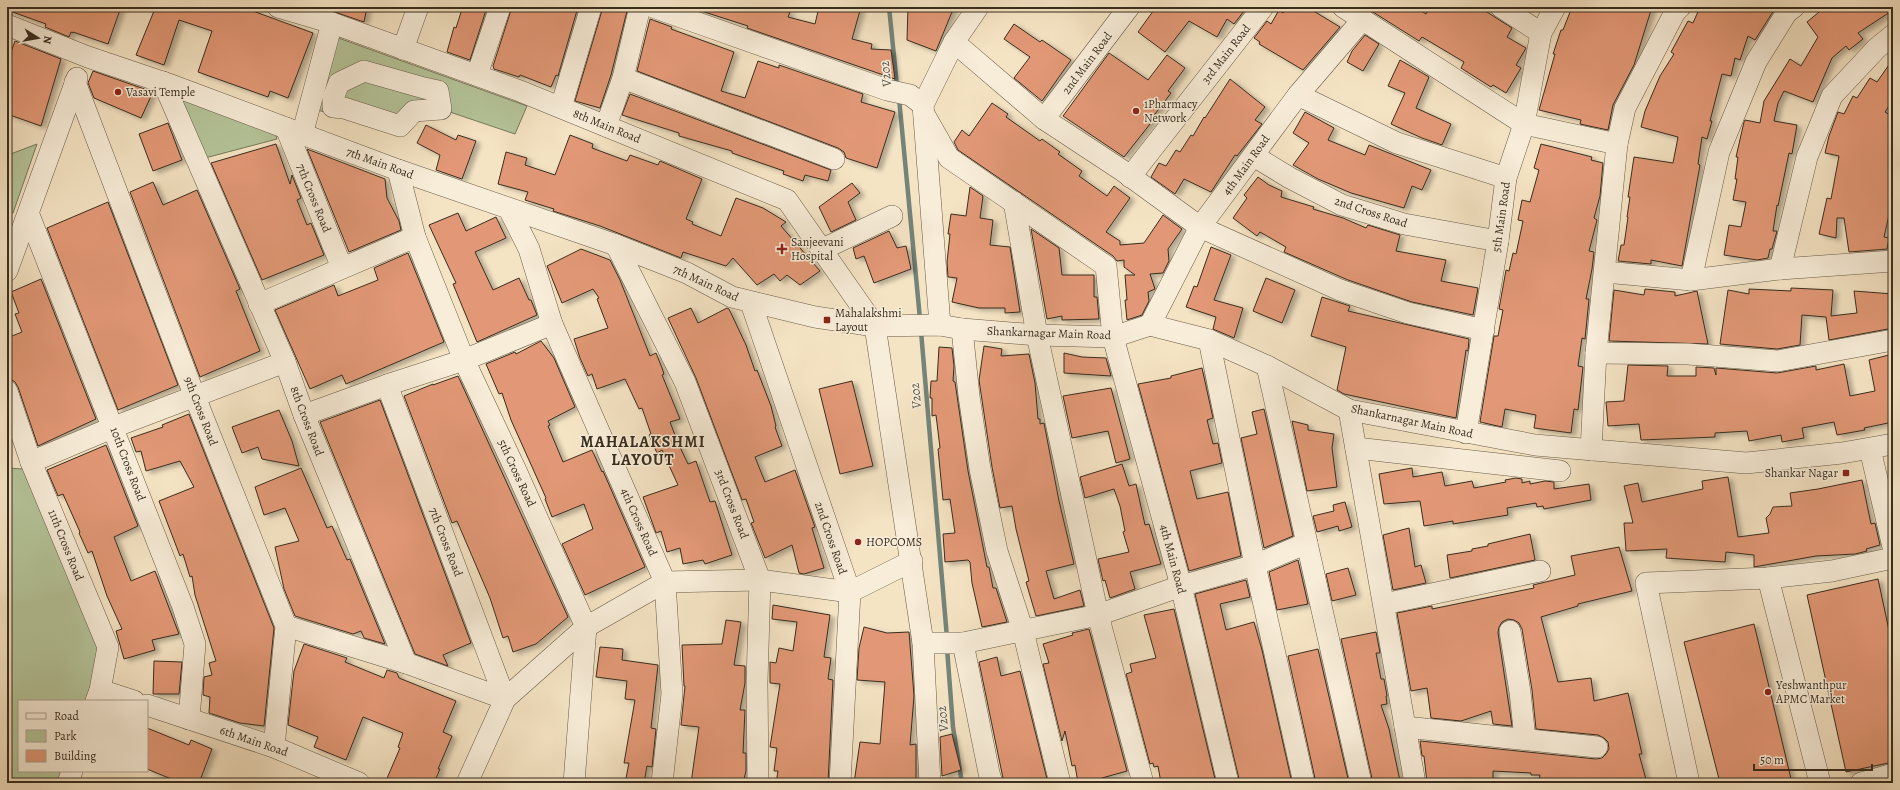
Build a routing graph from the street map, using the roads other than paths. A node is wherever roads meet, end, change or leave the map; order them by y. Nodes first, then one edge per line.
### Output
1 (278, 7) edge
2 (418, 7) edge
3 (500, 7) edge
4 (591, 7) edge
5 (640, 7) edge
6 (653, 7) edge
7 (978, 7) edge
8 (1129, 7) edge
9 (1263, 7) edge
10 (1343, 7) edge
11 (1501, 7) edge
12 (1555, 7) edge
13 (1680, 7) edge
14 (1794, 7) edge
15 (325, 16) edge
16 (1363, 19) junction
17 (7, 25) edge
18 (1541, 33) junction
19 (1893, 35) edge
20 (954, 42) junction
21 (403, 49) junction
22 (88, 57) junction
23 (477, 75) junction
24 (623, 78) junction
25 (75, 82) junction
26 (163, 82) junction
27 (1298, 95) junction
28 (919, 105) junction
29 (561, 107) junction
30 (344, 108) joint
31 (1044, 119) junction
32 (1524, 124) junction
33 (606, 126) junction
34 (294, 131) junction
35 (1617, 144) junction
36 (1254, 156) junction
37 (834, 159) dead end
38 (398, 170) junction
39 (1130, 177) junction
40 (1506, 178) junction
41 (1014, 202) junction
42 (509, 209) junction
43 (29, 215) junction
44 (892, 216) dead end
45 (1200, 227) junction
46 (415, 237) junction
47 (1498, 241) junction
48 (616, 245) junction
49 (822, 250) junction
50 (1893, 261) edge
51 (342, 268) junction
52 (1780, 269) junction
53 (7, 271) edge
54 (1605, 272) junction
55 (1691, 280) junction
56 (751, 303) junction
57 (259, 304) junction
58 (552, 324) junction
59 (940, 325) junction
60 (1150, 325) junction
61 (875, 326) junction
62 (962, 329) junction
63 (1484, 330) junction
64 (1037, 335) junction
65 (1113, 337) junction
66 (1209, 340) junction
67 (1893, 340) edge
68 (1596, 353) junction
69 (464, 360) junction
70 (284, 362) junction
71 (1267, 366) junction
72 (387, 385) junction
73 (7, 391) edge
74 (195, 397) junction
75 (1349, 410) junction
76 (304, 415) junction
77 (114, 427) junction
78 (1466, 433) junction
79 (1893, 444) edge
80 (1535, 445) junction
81 (1356, 448) junction
82 (1870, 449) junction
83 (1591, 450) junction
84 (32, 462) junction
85 (1533, 468) junction
86 (1560, 471) dead end
87 (1307, 543) junction
88 (1893, 547) edge
89 (1893, 558) edge
90 (912, 561) junction
91 (1254, 565) junction
92 (1540, 570) dead end
93 (1768, 578) junction
94 (760, 580) junction
95 (665, 582) junction
96 (1181, 586) junction
97 (850, 592) junction
98 (1384, 604) junction
99 (1098, 615) junction
100 (286, 626) junction
101 (586, 627) junction
102 (1022, 631) junction
103 (1510, 632) dead end
104 (964, 642) junction
105 (923, 643) junction
106 (406, 663) junction
107 (98, 695) edge
108 (505, 699) junction
109 (128, 700) edge
110 (148, 705) edge
111 (189, 719) junction
112 (1405, 727) junction
113 (1525, 739) junction
114 (274, 747) junction
115 (1598, 747) dead end
116 (72, 772) edge
117 (1893, 774) edge
118 (68, 783) edge
119 (359, 783) edge
120 (467, 783) edge
121 (574, 783) edge
122 (662, 783) edge
123 (758, 783) edge
124 (840, 783) edge
125 (930, 783) edge
126 (992, 783) edge
127 (1060, 783) edge
128 (1144, 783) edge
129 (1228, 783) edge
130 (1304, 783) edge
131 (1361, 783) edge
132 (1415, 783) edge
133 (1689, 783) edge
134 (1820, 783) edge
135 (1861, 783) edge

1 - 15 street, 8th Main Road
2 - 21 street
3 - 23 street
4 - 29 street
5 - 24 street
6 - 28 street
7 - 20 street
8 - 31 street, 2nd Main Road
9 - 39 street, 3rd Main Road
10 - 16 street
11 - 18 street
12 - 18 street, 5th Main Road
13 - 35 street
14 - 55 street
15 - 21 street, 8th Main Road
15 - 34 street
16 - 27 street, 4th Main Road
16 - 32 street
17 - 22 street, 7th Main Road
18 - 32 street, 5th Main Road
19 - 52 street
20 - 28 street
20 - 31 street
21 - 23 street, 8th Main Road
22 - 25 street
22 - 26 street, 7th Main Road
23 - 29 street, 8th Main Road
24 - 33 street
24 - 37 street
25 - 43 street
25 - 74 street, 9th Cross Road
26 - 34 street, 7th Main Road
26 - 57 street, 8th Cross Road
27 - 36 street, 4th Main Road
27 - 40 street
28 - 41 street, 4th Main Road
28 - 59 street
29 - 33 street, 8th Main Road
30 - 30 street
31 - 39 street
32 - 35 street
32 - 40 street, 5th Main Road
33 - 49 street, 8th Main Road
34 - 38 street, 7th Main Road
34 - 51 street, 7th Cross Road
35 - 54 street
36 - 45 street, 4th Main Road
36 - 47 street, 2nd Cross Road
38 - 42 street, 7th Main Road
38 - 46 street, 5th Cross Road
39 - 45 street
40 - 47 street, 5th Main Road
41 - 64 street
41 - 65 street, 4th Main Road
42 - 48 street, 7th Main Road
42 - 58 street, 4th Cross Road
43 - 53 street
43 - 77 street, 10th Cross Road
44 - 49 street
45 - 60 street, 4th Main Road
45 - 63 street
46 - 51 street
46 - 69 street, 5th Cross Road
47 - 63 street, 5th Main Road
48 - 56 street, 7th Main Road
48 - 94 street, 3rd Cross Road
49 - 61 street, 8th Main Road
50 - 52 street
51 - 57 street
52 - 55 street
54 - 55 street
54 - 68 street
56 - 61 street, 7th Main Road
56 - 97 street, 2nd Cross Road
57 - 70 street, 8th Cross Road
58 - 69 street
58 - 95 street, 4th Cross Road
59 - 61 street, Shankarnagar Main Road
59 - 62 street, Shankarnagar Main Road
60 - 65 street, Shankarnagar Main Road
60 - 66 street, Shankarnagar Main Road
61 - 90 street
62 - 64 street, Shankarnagar Main Road
62 - 102 street
63 - 78 street, 5th Main Road
64 - 65 street, Shankarnagar Main Road
64 - 99 street
65 - 96 street, 4th Main Road
66 - 71 street, Shankarnagar Main Road
66 - 91 street
67 - 68 street
68 - 83 street
69 - 72 street
69 - 101 street, 5th Cross Road
70 - 74 street
70 - 76 street, 8th Cross Road
71 - 75 street, Shankarnagar Main Road
71 - 87 street
72 - 76 street
72 - 108 street, 7th Cross Road
73 - 84 street, 11th Cross Road
74 - 77 street
74 - 100 street, 9th Cross Road
75 - 78 street, Shankarnagar Main Road
75 - 81 street
76 - 106 street, 8th Cross Road
77 - 84 street
77 - 111 street, 10th Cross Road
78 - 80 street, Shankarnagar Main Road
79 - 82 street, Shankarnagar Main Road
80 - 83 street, Shankarnagar Main Road
80 - 85 street
81 - 85 street
81 - 98 street
82 - 83 street, Shankarnagar Main Road
82 - 88 street
84 - 107 street, 11th Cross Road
85 - 86 street
87 - 91 street
87 - 131 street
89 - 93 street
90 - 97 street
90 - 105 street
91 - 96 street
91 - 130 street
92 - 98 street
93 - 133 street
93 - 134 street
94 - 95 street
94 - 97 street
94 - 123 street, 3rd Cross Road
95 - 101 street
95 - 122 street, 4th Cross Road
96 - 99 street
96 - 129 street, 4th Main Road
97 - 124 street, 2nd Cross Road
98 - 112 street
99 - 102 street
99 - 128 street
100 - 106 street
100 - 114 street, 9th Cross Road
101 - 108 street
101 - 121 street, 5th Cross Road
102 - 104 street
102 - 127 street
103 - 113 street
104 - 105 street
104 - 126 street
105 - 125 street
106 - 108 street
107 - 109 street
108 - 120 street
110 - 111 street, 6th Main Road
111 - 114 street, 6th Main Road
112 - 113 street
112 - 132 street
113 - 115 street
114 - 119 street, 6th Main Road
116 - 118 street
117 - 135 street

